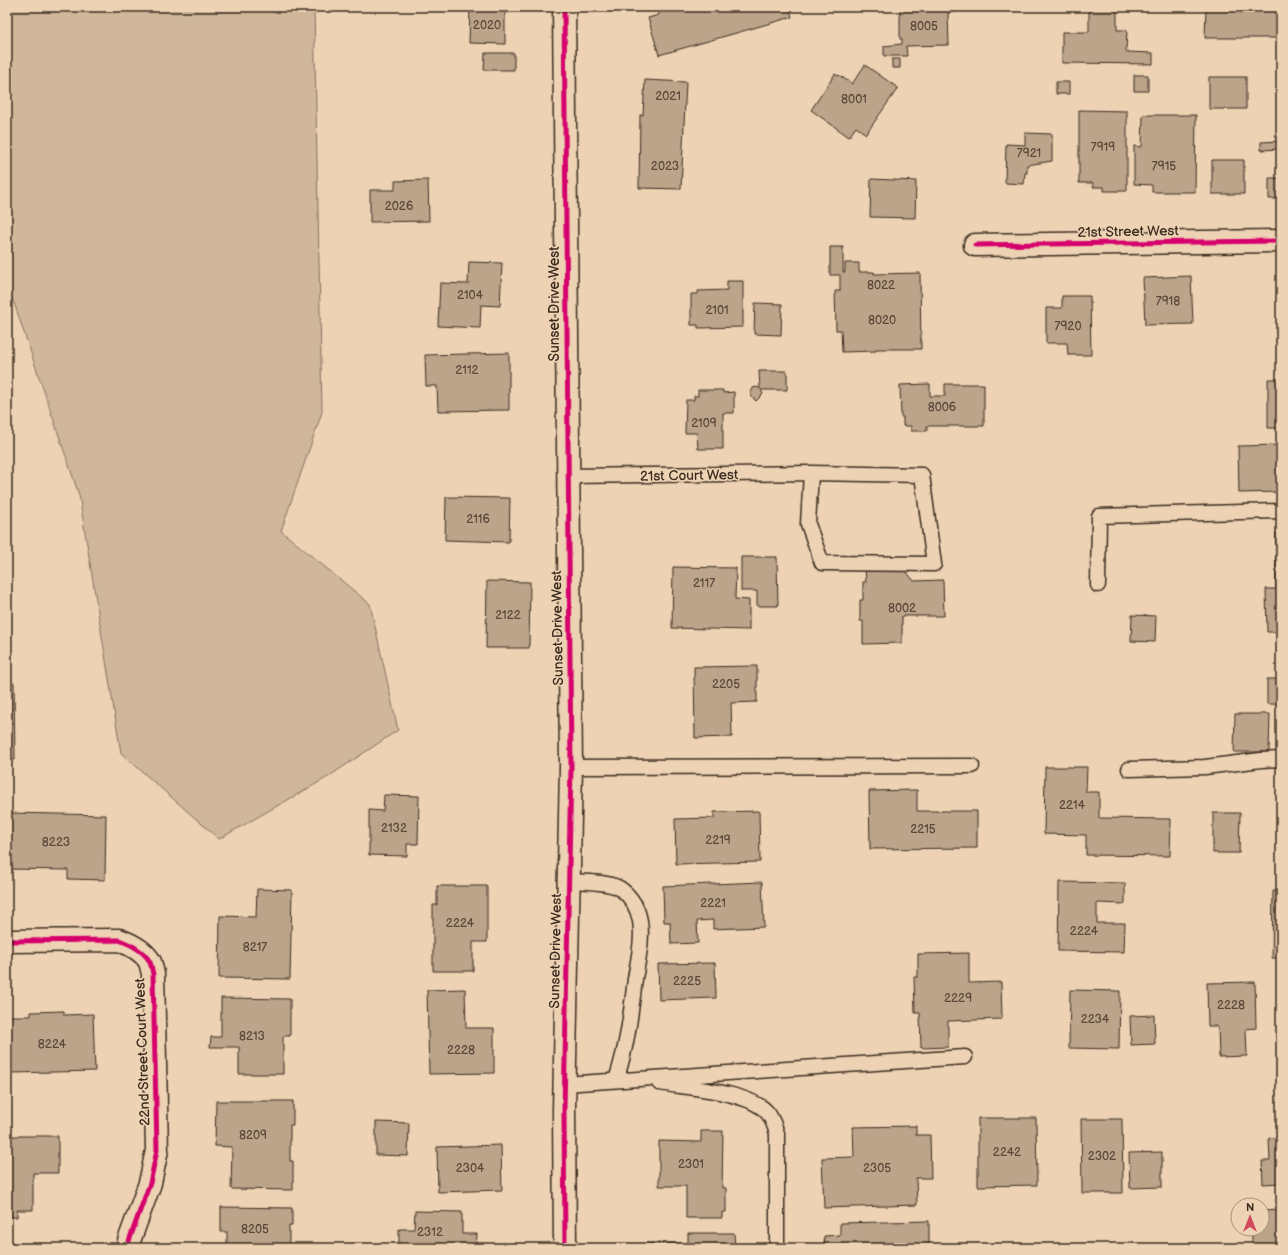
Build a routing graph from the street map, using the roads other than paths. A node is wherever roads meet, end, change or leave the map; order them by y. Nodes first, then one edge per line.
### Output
1 (564, 7) edge
2 (1281, 241) edge
3 (975, 245) dead end
4 (811, 473) junction
5 (568, 476) junction
6 (1281, 511) edge
7 (1098, 585) dead end
8 (1281, 759) edge
9 (972, 766) dead end
10 (571, 767) junction
11 (1129, 769) dead end
12 (569, 881) junction
13 (7, 940) edge
14 (964, 1057) dead end
15 (616, 1080) junction
16 (632, 1080) junction
17 (564, 1084) junction
18 (129, 1241) dead end
19 (565, 1248) edge
20 (776, 1248) edge

1 - 5 street, Sunset Drive West
2 - 3 street, 21st Street West
4 - 4 lane, 21st Court West
4 - 5 lane, 21st Court West
5 - 10 street, Sunset Drive West
6 - 7 lane
8 - 11 lane
9 - 10 lane
10 - 12 street, Sunset Drive West
12 - 15 lane
12 - 17 street, Sunset Drive West
13 - 18 street, 22nd Street Court West
14 - 16 lane
15 - 16 lane
15 - 17 lane
16 - 20 lane
17 - 19 street, Sunset Drive West

